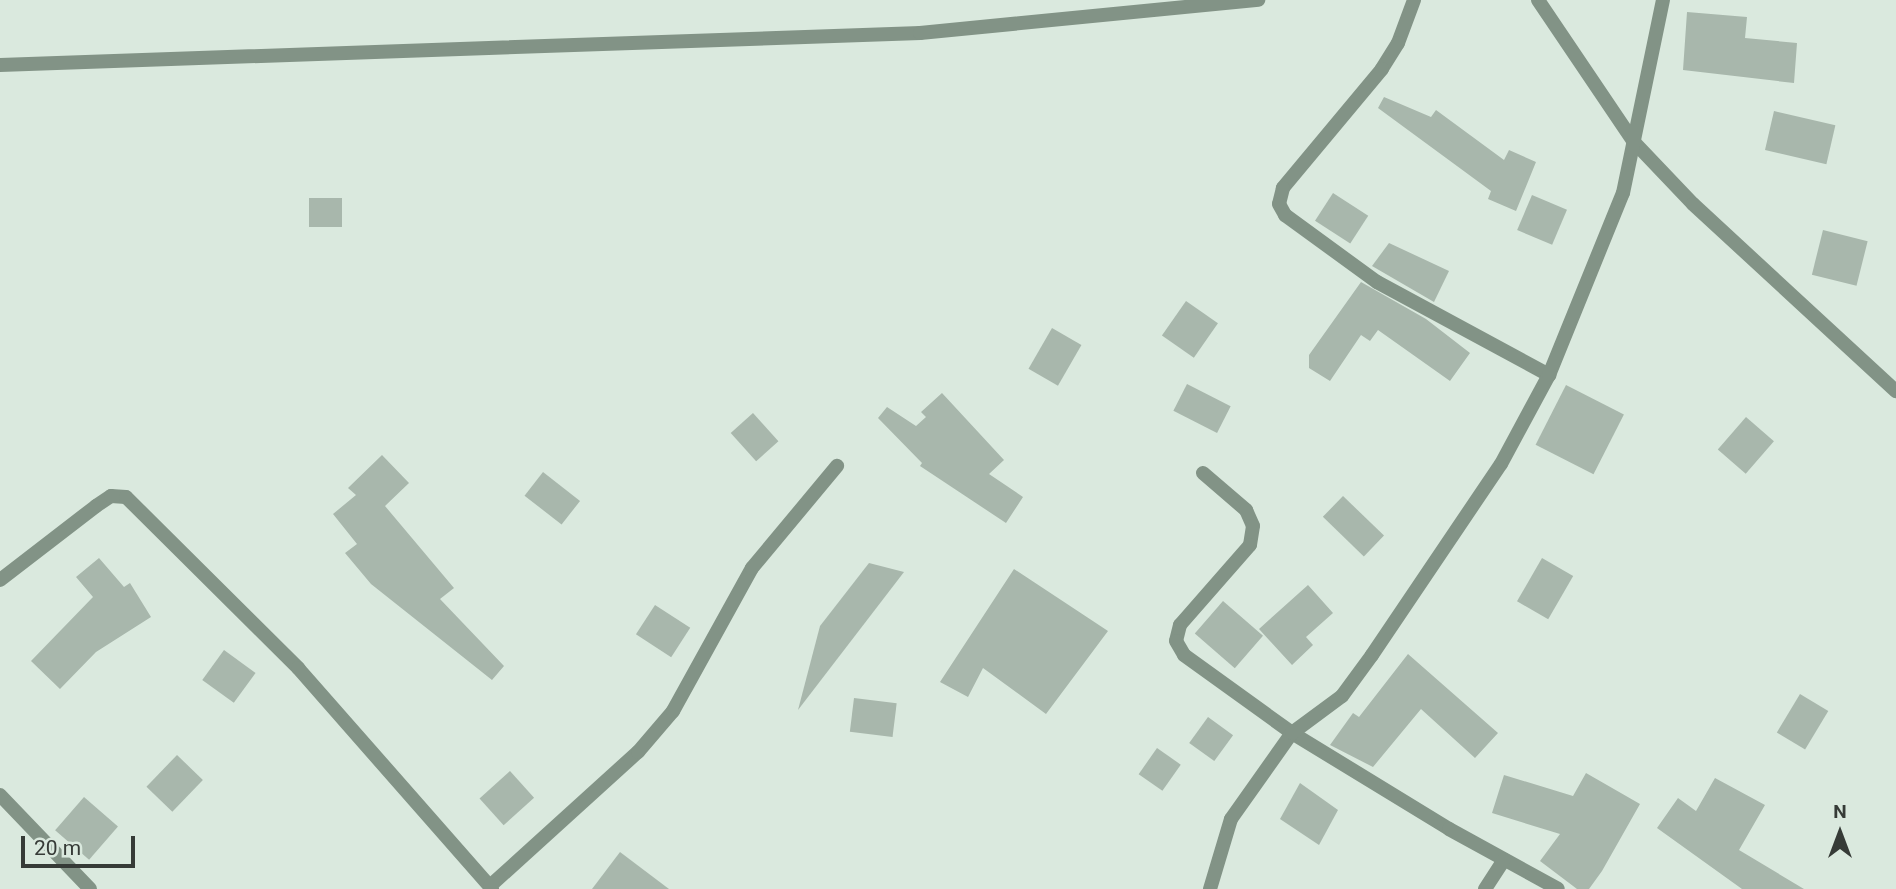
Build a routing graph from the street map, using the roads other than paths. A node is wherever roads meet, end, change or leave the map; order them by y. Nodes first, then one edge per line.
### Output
1 (1258, 0) edge
2 (1415, 0) edge
3 (1538, 0) edge
4 (1663, 0) edge
5 (0, 65) edge
6 (1633, 141) junction
7 (1549, 375) junction
8 (1896, 391) edge
9 (837, 466) dead end
10 (1203, 473) dead end
11 (0, 580) edge
12 (1292, 733) junction
13 (0, 795) edge
14 (1504, 860) junction
15 (491, 888) edge
16 (90, 889) edge
17 (1210, 889) edge
18 (1485, 889) edge
19 (1558, 889) edge

1 - 5 street
2 - 7 street
3 - 6 street
4 - 6 street
6 - 7 street
6 - 8 street
7 - 12 street
9 - 15 street
10 - 12 street
11 - 15 street
12 - 14 street
12 - 17 street
13 - 16 street
14 - 18 street
14 - 19 street

